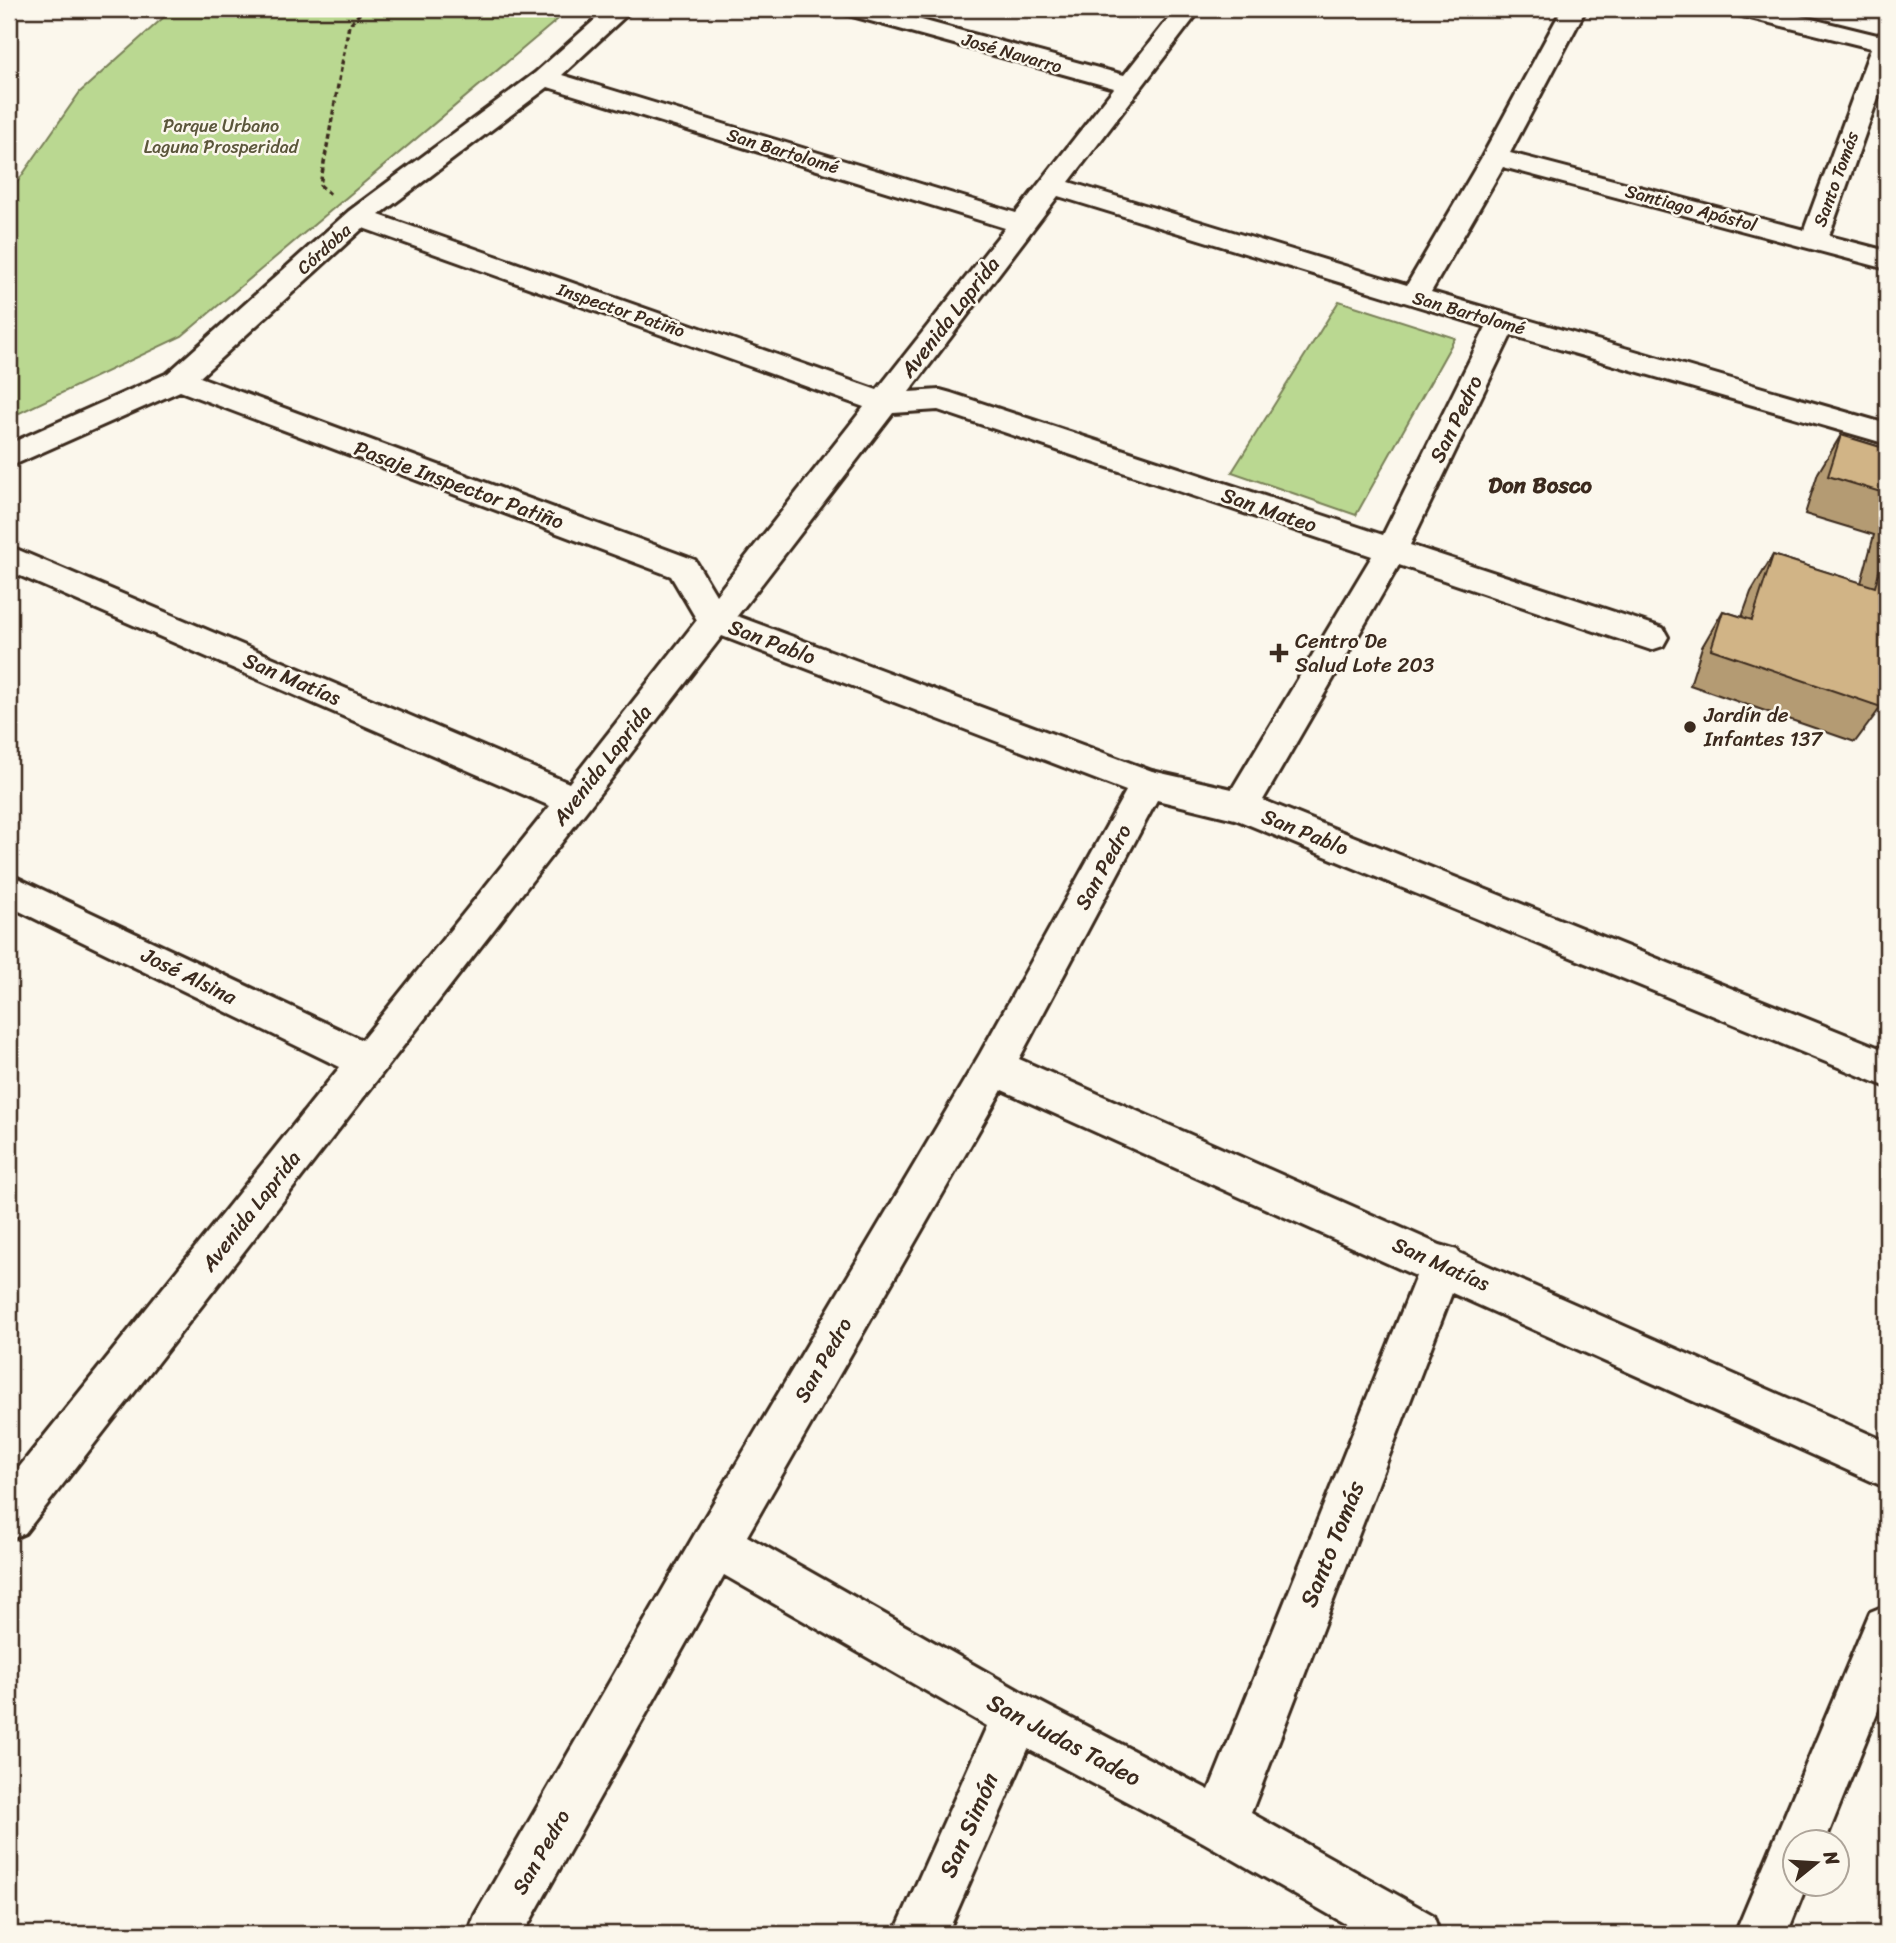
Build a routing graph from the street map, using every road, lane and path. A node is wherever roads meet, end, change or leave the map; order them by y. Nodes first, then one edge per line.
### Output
1 (364, 9) edge
2 (621, 9) edge
3 (854, 9) edge
4 (1189, 9) edge
5 (1574, 9) edge
6 (1743, 9) edge
7 (1887, 43) edge
8 (544, 78) junction
9 (1130, 85) junction
10 (1495, 157) junction
11 (1053, 186) junction
12 (336, 199) dead end
13 (359, 218) junction
14 (1022, 224) junction
15 (1814, 240) junction
16 (1887, 260) edge
17 (1414, 297) junction
18 (1503, 322) junction
19 (179, 380) junction
20 (884, 403) junction
21 (1887, 434) edge
22 (9, 456) edge
23 (1391, 551) junction
24 (9, 558) edge
25 (715, 620) junction
26 (1651, 637) dead end
27 (1148, 784) junction
28 (575, 801) junction
29 (1241, 806) junction
30 (10, 891) edge
31 (369, 1062) junction
32 (994, 1067) junction
33 (1887, 1069) edge
34 (1443, 1264) junction
35 (1887, 1465) edge
36 (9, 1517) edge
37 (716, 1544) junction
38 (1887, 1629) edge
39 (1017, 1716) junction
40 (1221, 1824) junction
41 (1805, 1828) edge
42 (1780, 1887) edge
43 (494, 1934) edge
44 (920, 1934) edge
45 (1414, 1934) edge
46 (1761, 1934) edge

1 - 12 path
2 - 8 street, Córdoba
3 - 9 street, José Navarro
4 - 9 street, Avenida Laprida
5 - 10 street
6 - 7 street
7 - 15 street, Santo Tomás
8 - 13 street, Córdoba
8 - 14 street, San Bartolomé
9 - 11 street, Avenida Laprida
10 - 15 street, Santiago Apóstol
10 - 17 street
11 - 14 street, Avenida Laprida
11 - 17 street, San Bartolomé
13 - 19 street, Córdoba
13 - 20 street, Inspector Patiño
14 - 20 street, Avenida Laprida
15 - 16 street, Santiago Apóstol
17 - 18 street, San Bartolomé
18 - 21 street, San Bartolomé
18 - 23 street, San Pedro
19 - 22 street, Córdoba
19 - 25 street, Pasaje Inspector Patiño
20 - 23 street, San Mateo
20 - 25 street, Avenida Laprida
23 - 26 street, San Mateo
23 - 29 street, San Pedro
24 - 28 street, San Matías
25 - 27 street, San Pablo
25 - 28 street, Avenida Laprida
27 - 29 street, San Pablo
27 - 32 street, San Pedro
28 - 31 street, Avenida Laprida
29 - 33 street, San Pablo
30 - 31 street, José Alsina
31 - 36 street, Avenida Laprida
32 - 34 street, San Matías
32 - 37 street, San Pedro
34 - 35 street, San Matías
34 - 40 street, Santo Tomás
37 - 39 street, San Judas Tadeo
37 - 43 street, San Pedro
38 - 41 street
39 - 40 street, San Judas Tadeo
39 - 44 street, San Simón
40 - 45 street, San Judas Tadeo
42 - 46 street

